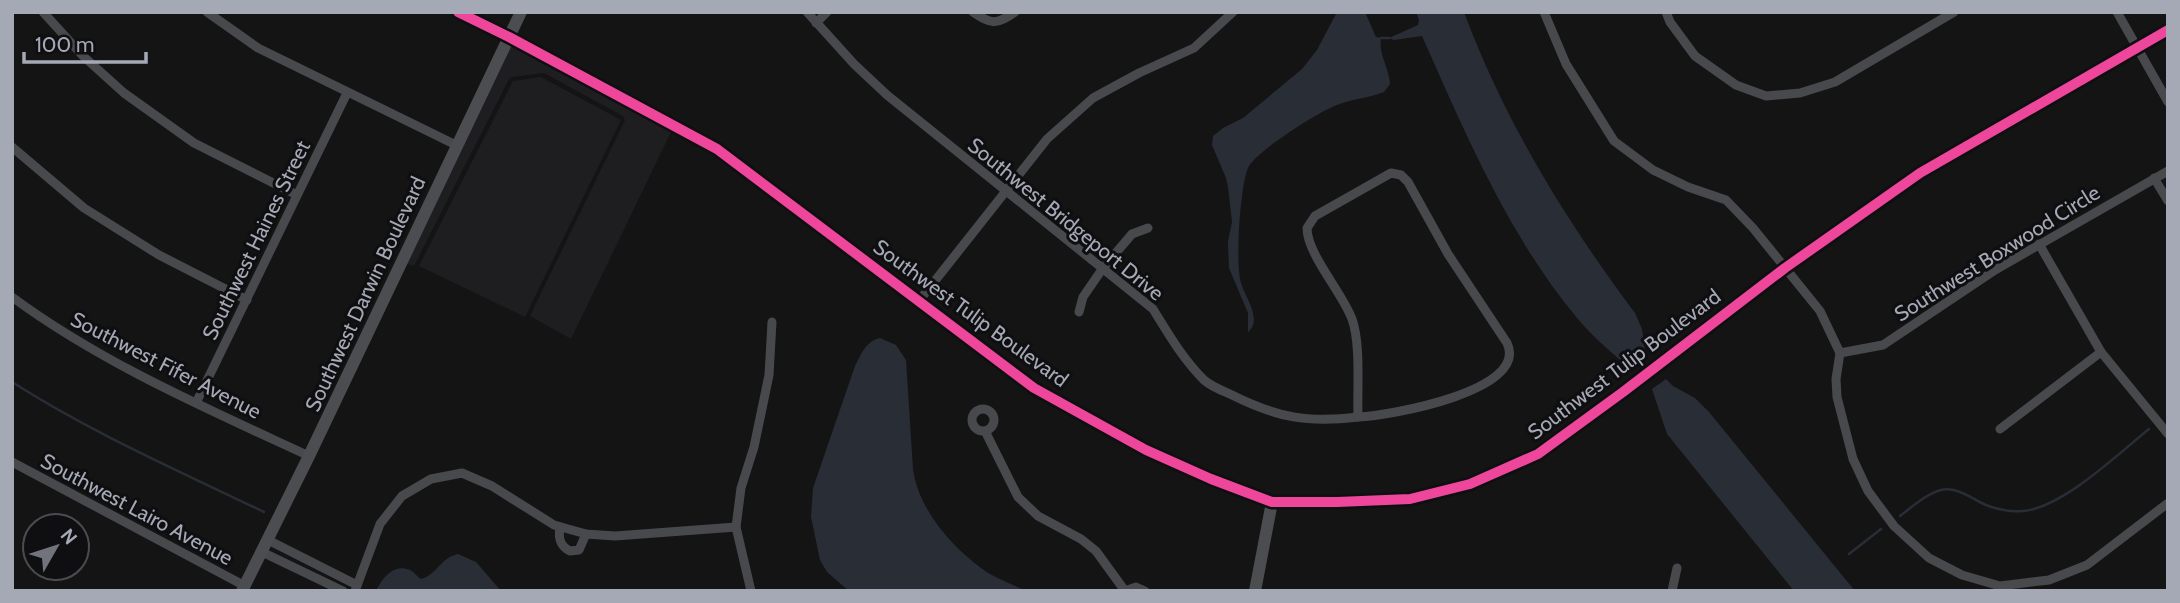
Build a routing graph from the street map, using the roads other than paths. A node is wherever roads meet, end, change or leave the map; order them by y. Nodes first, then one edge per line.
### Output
1 (43, 12) edge
2 (207, 12) edge
3 (458, 12) edge
4 (521, 12) edge
5 (807, 12) edge
6 (827, 12) edge
7 (973, 12) edge
8 (1015, 12) edge
9 (1233, 12) edge
10 (1544, 12) edge
11 (1666, 12) edge
12 (1954, 12) edge
13 (2117, 12) edge
14 (816, 23) junction
15 (2168, 30) edge
16 (509, 37) junction
17 (2137, 47) junction
18 (347, 93) junction
19 (2168, 102) edge
20 (456, 145) junction
21 (12, 147) edge
22 (2168, 171) edge
23 (2154, 178) junction
24 (1005, 192) junction
25 (297, 195) junction
26 (2168, 201) edge
27 (1148, 228) dead end
28 (2039, 244) junction
29 (1103, 268) junction
30 (1785, 268) junction
31 (12, 297) edge
32 (247, 300) junction
33 (919, 301) junction
34 (1079, 312) dead end
35 (772, 322) dead end
36 (2101, 352) junction
37 (1840, 353) junction
38 (196, 403) junction
39 (1358, 417) junction
40 (2000, 429) dead end
41 (985, 431) dead end
42 (2168, 434) edge
43 (309, 456) junction
44 (12, 462) edge
45 (1272, 502) junction
46 (2168, 503) edge
47 (560, 527) junction
48 (736, 527) junction
49 (586, 534) junction
50 (268, 540) junction
51 (262, 552) junction
52 (320, 567) junction
53 (1677, 568) dead end
54 (315, 577) junction
55 (244, 588) edge
56 (356, 588) edge
57 (2000, 588) edge
58 (343, 591) edge
59 (751, 591) edge
60 (1125, 591) edge
61 (1145, 591) edge
62 (1255, 591) edge
63 (1672, 591) edge

1 - 25 street
2 - 18 street
3 - 16 street, Southwest Tulip Boulevard
4 - 16 street, Southwest Darwin Boulevard
5 - 14 street, Southwest Bridgeport Drive
6 - 14 street
7 - 8 street
9 - 24 street
10 - 30 street
11 - 12 street
13 - 17 street
14 - 24 street, Southwest Bridgeport Drive
15 - 17 street, Southwest Tulip Boulevard
16 - 20 street, Southwest Darwin Boulevard
16 - 33 street, Southwest Tulip Boulevard
17 - 19 street
17 - 30 street, Southwest Tulip Boulevard
18 - 20 street
18 - 25 street, Southwest Haines Street
20 - 43 street, Southwest Darwin Boulevard
21 - 32 street
22 - 23 street, Southwest Boxwood Circle
23 - 26 street
23 - 28 street, Southwest Boxwood Circle
24 - 29 street, Southwest Bridgeport Drive
24 - 33 street
25 - 32 street, Southwest Haines Street
27 - 29 street
28 - 36 street
28 - 37 street, Southwest Boxwood Circle
29 - 34 street
29 - 39 street, Southwest Bridgeport Drive
30 - 37 street
30 - 45 street, Southwest Tulip Boulevard
31 - 38 street, Southwest Fifer Avenue
32 - 38 street, Southwest Haines Street
33 - 45 street, Southwest Tulip Boulevard
35 - 48 street
36 - 40 street
36 - 42 street
37 - 57 street
38 - 43 street, Southwest Fifer Avenue
39 - 39 street, Southwest Bridgeport Drive
41 - 60 street
43 - 50 street, Southwest Darwin Boulevard
44 - 55 street, Southwest Lairo Avenue
45 - 62 street
46 - 57 street
47 - 49 street
47 - 49 street
47 - 56 street
48 - 49 street
48 - 59 street
50 - 51 street, Southwest Darwin Boulevard
50 - 52 street
51 - 54 street
51 - 55 street, Southwest Darwin Boulevard
52 - 54 street
52 - 56 street
53 - 63 street
54 - 58 street
60 - 61 street

